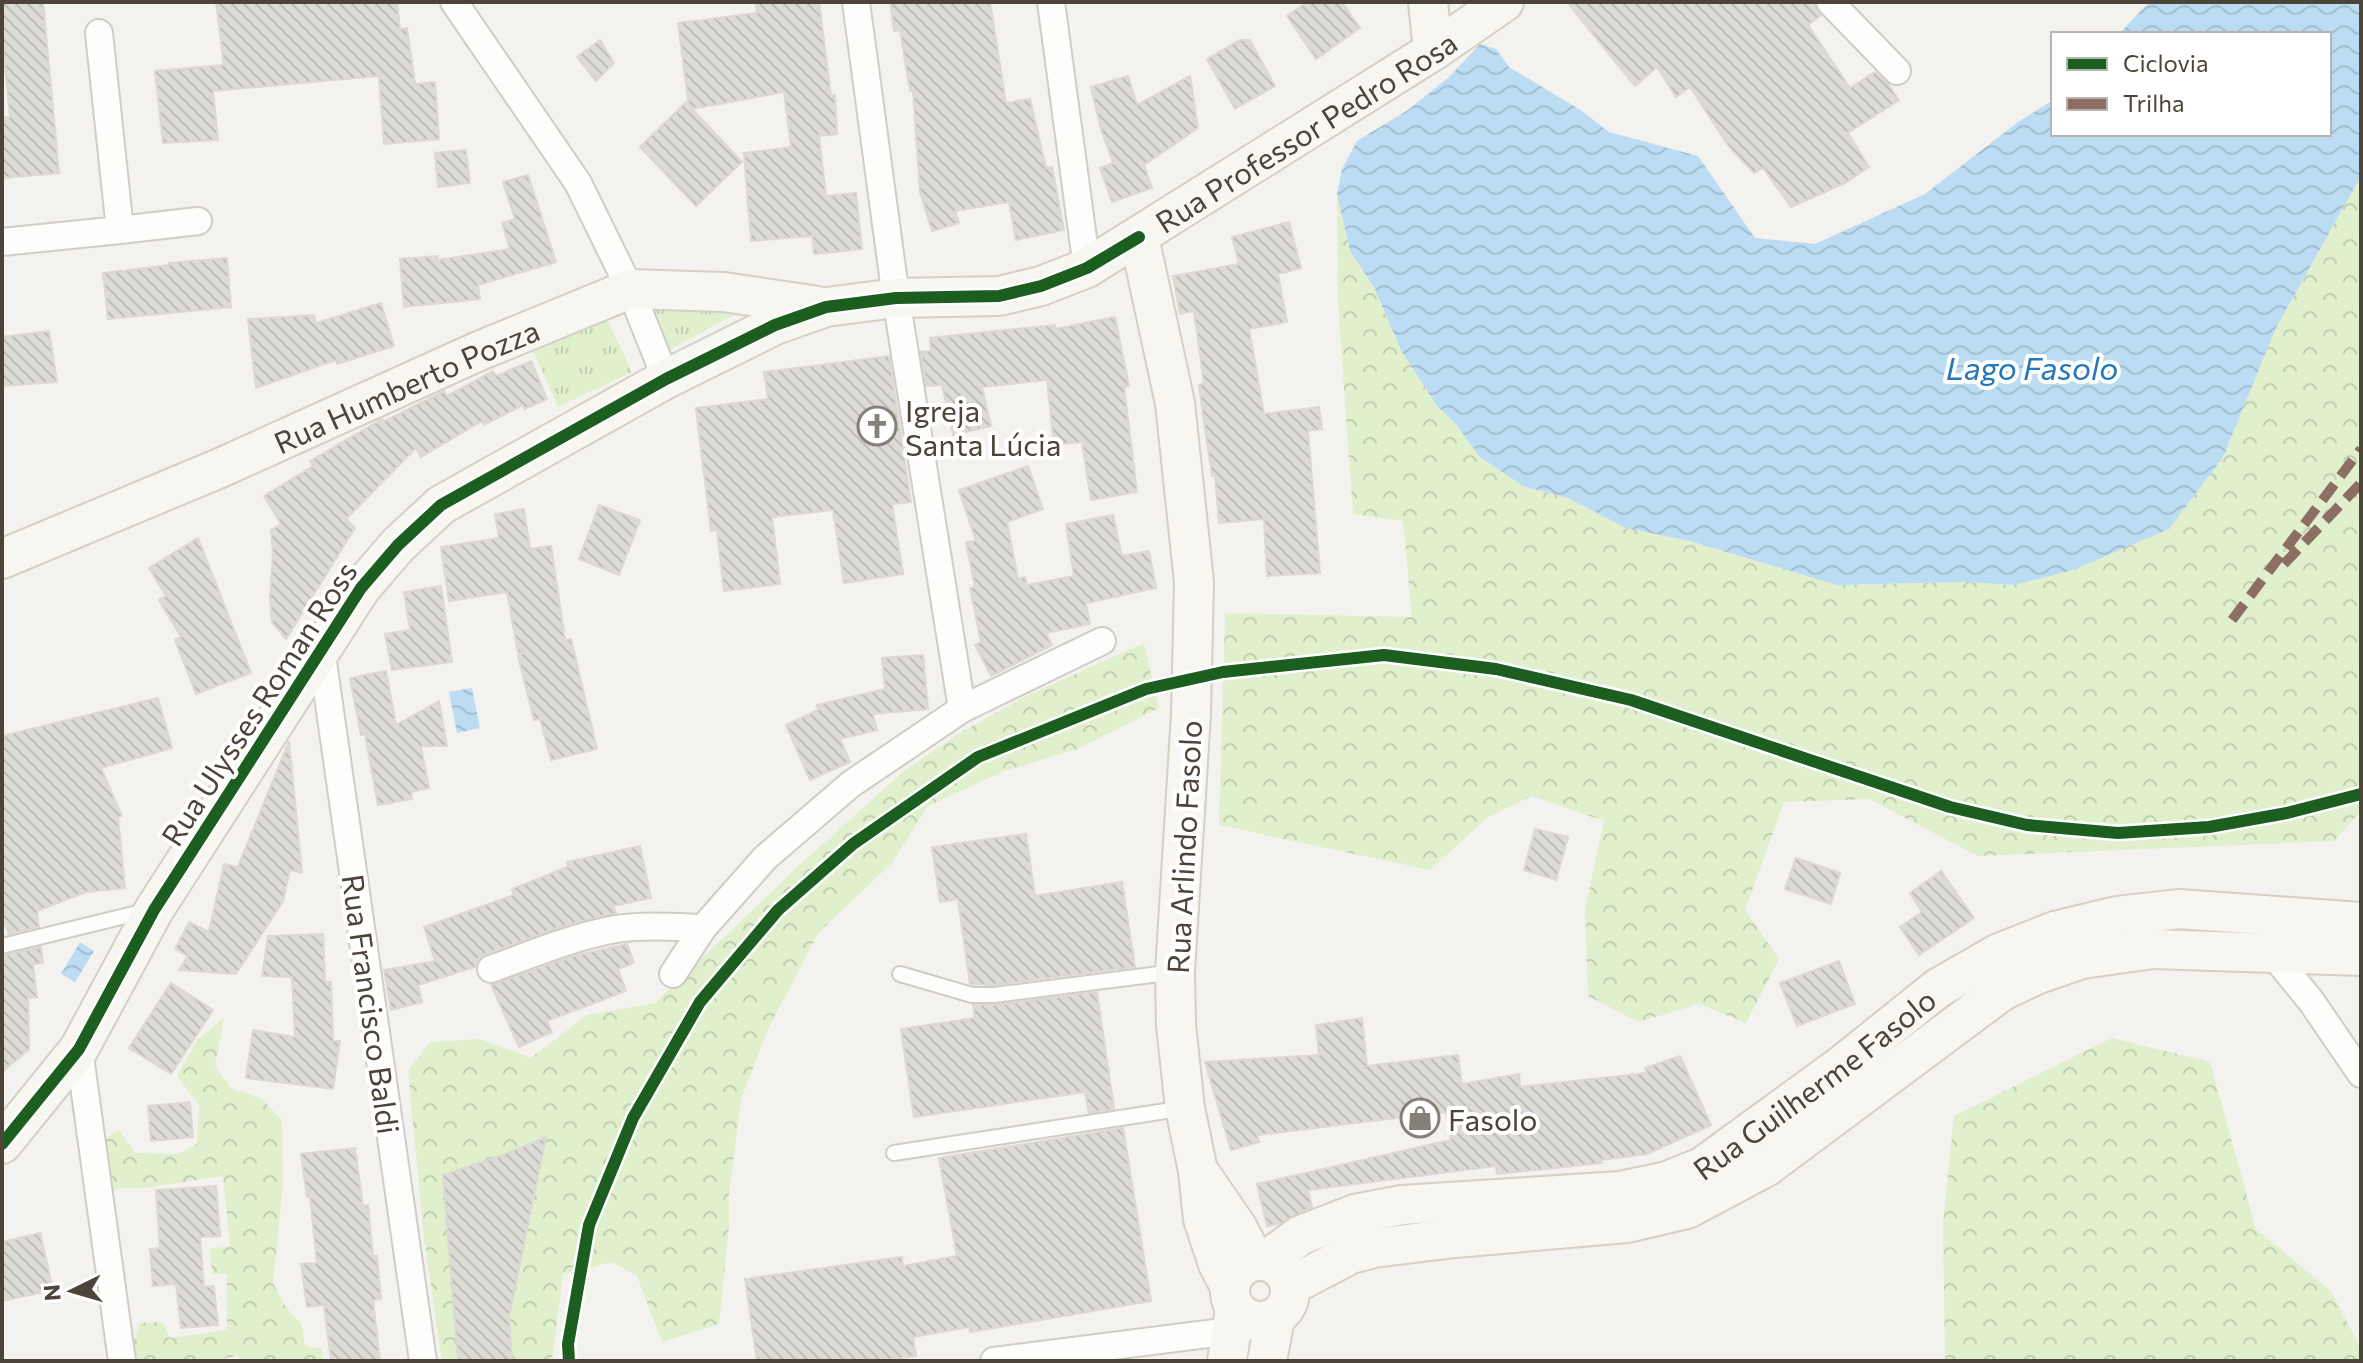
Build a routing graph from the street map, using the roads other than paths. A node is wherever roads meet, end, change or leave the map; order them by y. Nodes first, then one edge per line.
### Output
1 (454, 2) edge
2 (856, 2) edge
3 (1051, 2) edge
4 (1428, 2) edge
5 (1504, 2) edge
6 (1830, 2) edge
7 (99, 33) dead end
8 (1433, 51) junction
9 (1897, 71) dead end
10 (198, 221) dead end
11 (120, 230) junction
12 (1139, 237) junction
13 (2, 242) edge
14 (1087, 268) junction
15 (630, 289) junction
16 (896, 298) junction
17 (826, 307) junction
18 (666, 379) junction
19 (2, 559) edge
20 (1102, 641) dead end
21 (321, 648) junction
22 (962, 709) junction
23 (154, 910) junction
24 (2251, 915) junction
25 (2361, 922) edge
26 (703, 928) junction
27 (2, 946) edge
28 (2269, 951) junction
29 (2361, 956) edge
30 (491, 969) dead end
31 (1175, 972) junction
32 (673, 974) dead end
33 (900, 974) dead end
34 (79, 1049) junction
35 (2361, 1074) edge
36 (1185, 1108) junction
37 (2, 1144) edge
38 (894, 1153) dead end
39 (1251, 1301) edge
40 (122, 1361) edge
41 (423, 1361) edge
42 (994, 1361) edge
43 (1267, 1361) edge

1 - 15 street
2 - 16 street
3 - 14 street
4 - 8 main road
5 - 8 main road, Rua Professor Pedro Rosa
6 - 9 street
7 - 11 street
8 - 12 main road, Rua Professor Pedro Rosa
10 - 11 street
11 - 13 street
12 - 14 main road, Rua Professor Pedro Rosa
12 - 31 main road, Rua Arlindo Fasolo
14 - 16 main road, Rua Professor Pedro Rosa
15 - 17 main road, Rua Humberto Pozza
15 - 18 street
15 - 19 main road, Rua Humberto Pozza
16 - 17 main road, Rua Professor Pedro Rosa
16 - 22 street
17 - 18 main road, Rua Ulysses Roman Ross
18 - 21 main road, Rua Ulysses Roman Ross
20 - 22 street
21 - 23 main road, Rua Ulysses Roman Ross
21 - 41 street, Rua Francisco Baldi
22 - 26 street
23 - 27 lane
23 - 34 main road, Rua Ulysses Roman Ross
24 - 25 main road, Rua Guilherme Fasolo
24 - 28 street
24 - 39 main road, Rua Guilherme Fasolo
26 - 30 street
26 - 32 street
28 - 29 main road, Rua Guilherme Fasolo
28 - 35 street
28 - 39 main road, Rua Guilherme Fasolo
31 - 33 lane
31 - 36 main road, Rua Arlindo Fasolo
34 - 37 main road, Rua Ulysses Roman Ross
34 - 40 street
36 - 38 lane
36 - 39 main road, Rua Arlindo Fasolo
39 - 42 street
39 - 43 main road

